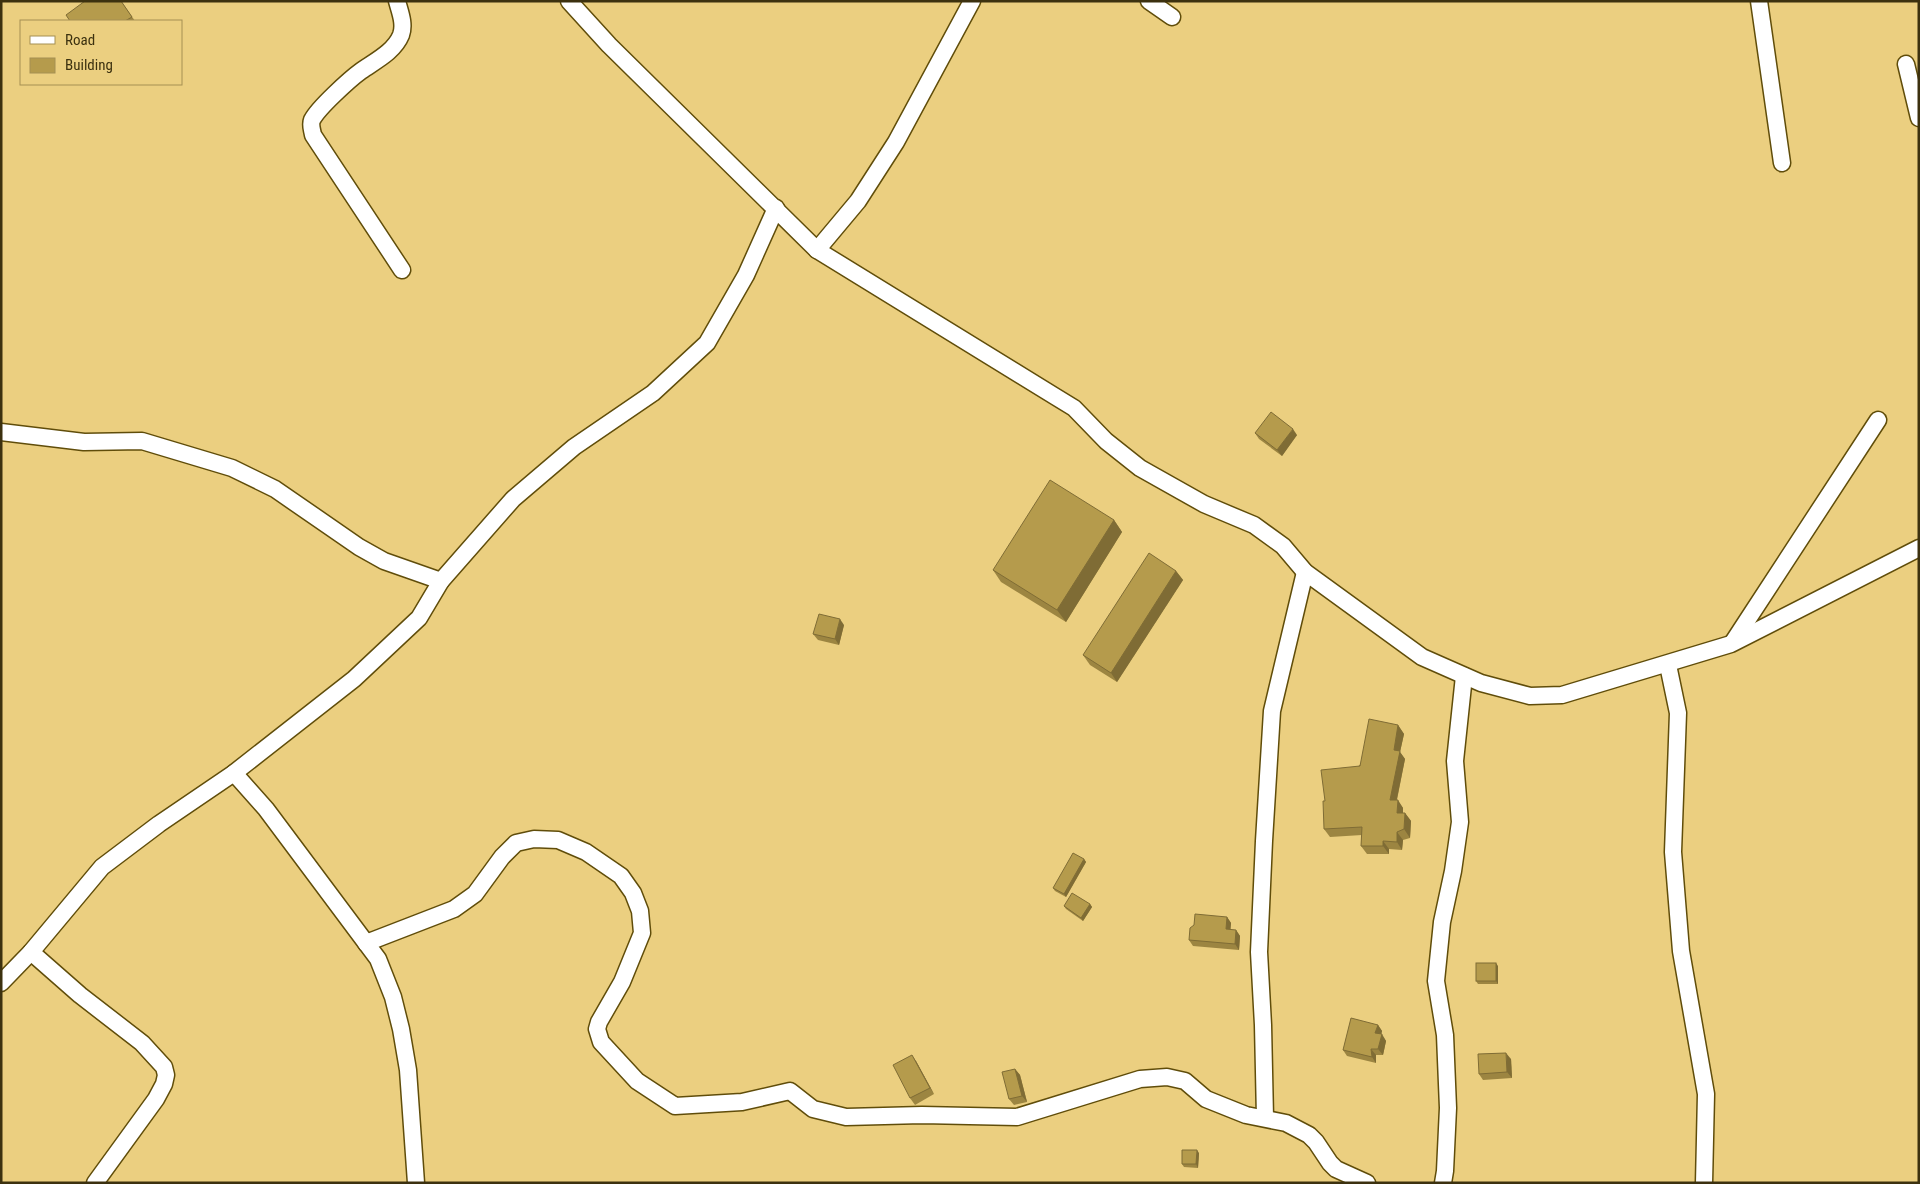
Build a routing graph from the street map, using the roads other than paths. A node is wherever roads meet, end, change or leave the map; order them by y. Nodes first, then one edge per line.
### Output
1 (398, 1) edge
2 (569, 1) edge
3 (972, 1) edge
4 (1150, 1) edge
5 (1759, 1) edge
6 (1172, 17) dead end
7 (1906, 64) dead end
8 (1919, 118) edge
9 (1782, 164) dead end
10 (776, 208) junction
11 (817, 250) junction
12 (402, 270) dead end
13 (1878, 420) dead end
14 (1, 432) edge
15 (1919, 548) edge
16 (1306, 572) junction
17 (441, 581) junction
18 (1731, 644) junction
19 (1668, 665) junction
20 (1464, 676) junction
21 (234, 774) junction
22 (366, 943) junction
23 (31, 952) junction
24 (1, 983) edge
25 (1264, 1118) junction
26 (95, 1183) edge
27 (416, 1183) edge
28 (1367, 1183) edge
29 (1443, 1183) edge
30 (1704, 1183) edge

1 - 12 street
2 - 10 street
3 - 11 street
4 - 6 street
5 - 9 street
7 - 8 street
10 - 11 street
10 - 17 street
11 - 16 street
13 - 18 street
14 - 17 street
15 - 18 street
16 - 20 street
16 - 25 street
17 - 21 street
18 - 19 street
19 - 20 street
19 - 30 street
20 - 29 street
21 - 22 street
21 - 23 street
22 - 25 street
22 - 27 street
23 - 24 street
23 - 26 street
25 - 28 street

